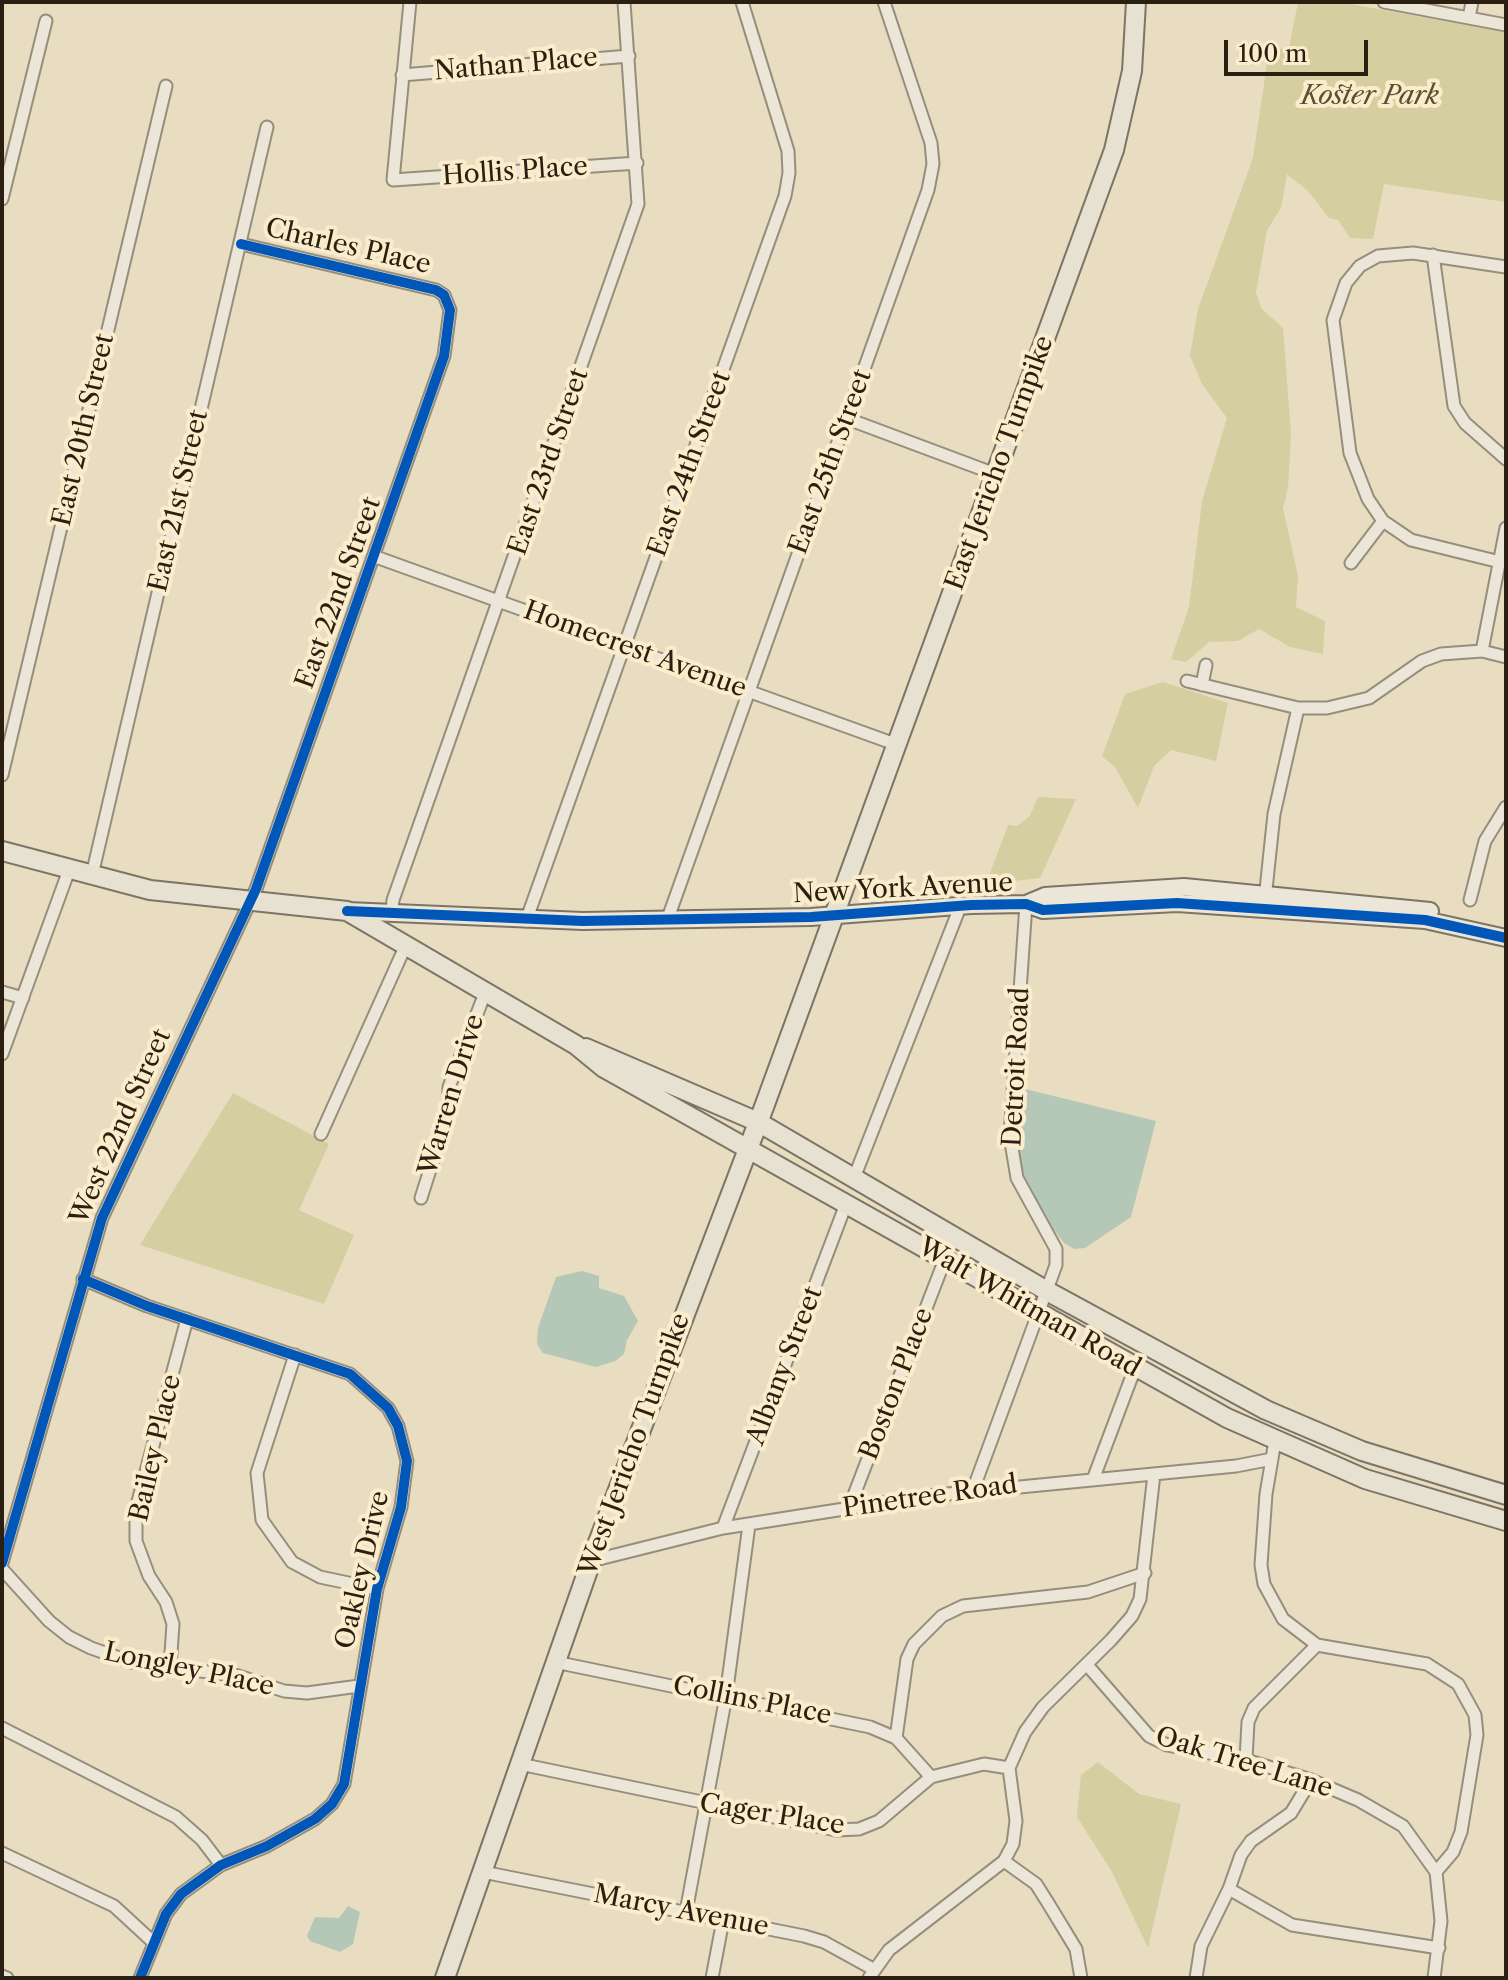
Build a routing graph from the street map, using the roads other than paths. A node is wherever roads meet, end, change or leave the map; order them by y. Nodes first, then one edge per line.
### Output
1 (410, 2) edge
2 (624, 2) edge
3 (742, 2) edge
4 (884, 2) edge
5 (1136, 2) edge
6 (1384, 2) edge
7 (1472, 2) edge
8 (1469, 18) junction
9 (46, 21) dead end
10 (1506, 25) edge
11 (629, 56) junction
12 (402, 75) junction
13 (166, 86) dead end
14 (267, 127) dead end
15 (637, 163) junction
16 (2, 199) edge
17 (241, 244) junction
18 (1433, 255) junction
19 (1506, 267) edge
20 (444, 295) joint
21 (848, 419) junction
22 (1506, 459) edge
23 (995, 474) junction
24 (1383, 521) junction
25 (1506, 528) edge
26 (376, 557) junction
27 (1500, 562) junction
28 (1351, 563) dead end
29 (499, 602) junction
30 (624, 645) junction
31 (1482, 651) junction
32 (1506, 657) edge
33 (1206, 665) dead end
34 (1187, 681) dead end
35 (1202, 685) junction
36 (749, 690) junction
37 (1298, 708) junction
38 (895, 744) junction
39 (2, 775) edge
40 (1506, 807) edge
41 (2, 851) edge
42 (69, 870) junction
43 (92, 875) junction
44 (1265, 900) junction
45 (1470, 900) dead end
46 (249, 902) junction
47 (1026, 904) junction
48 (276, 905) junction
49 (960, 907) junction
50 (347, 911) junction
51 (392, 912) junction
52 (832, 916) junction
53 (668, 918) junction
54 (526, 921) junction
55 (1506, 926) edge
56 (1506, 938) edge
57 (405, 947) junction
58 (2, 992) edge
59 (485, 993) junction
60 (23, 998) junction
61 (576, 1045) junction
62 (2, 1054) edge
63 (758, 1122) junction
64 (321, 1134) dead end
65 (749, 1146) junction
66 (854, 1178) junction
67 (421, 1198) dead end
68 (846, 1204) junction
69 (945, 1259) junction
70 (83, 1279) junction
71 (1047, 1291) junction
72 (1039, 1313) junction
73 (187, 1319) junction
74 (295, 1355) junction
75 (1135, 1368) junction
76 (1227, 1418) junction
77 (1284, 1418) junction
78 (1274, 1450) junction
79 (1362, 1451) junction
80 (1154, 1474) junction
81 (1094, 1477) junction
82 (973, 1490) junction
83 (1506, 1495) edge
84 (849, 1508) junction
85 (1506, 1521) edge
86 (749, 1525) junction
87 (723, 1528) junction
88 (591, 1561) junction
89 (2, 1566) edge
90 (1145, 1573) junction
91 (377, 1589) junction
92 (1317, 1645) junction
93 (555, 1662) junction
94 (1088, 1666) junction
95 (170, 1667) junction
96 (359, 1686) junction
97 (726, 1696) junction
98 (2, 1728) edge
99 (896, 1738) junction
100 (1246, 1760) junction
101 (520, 1764) junction
102 (1009, 1768) junction
103 (931, 1777) junction
104 (1311, 1780) junction
105 (706, 1804) junction
106 (2, 1853) edge
107 (1004, 1861) junction
108 (221, 1865) junction
109 (483, 1872) junction
110 (1436, 1872) junction
111 (1229, 1889) junction
112 (686, 1912) junction
113 (723, 1920) junction
114 (153, 1942) junction
115 (1439, 1948) junction
116 (871, 1974) edge
117 (140, 1978) edge
118 (445, 1978) edge
119 (712, 1978) edge
120 (1081, 1978) edge
121 (1196, 1978) edge
122 (1434, 1978) edge

1 - 12 street
2 - 11 street, East 23rd Street
3 - 30 street, East 24th Street
4 - 21 street, East 25th Street
5 - 23 main road, East Jericho Turnpike
6 - 8 street
7 - 8 street
8 - 10 street
9 - 16 street
11 - 12 street, Nathan Place
11 - 15 street, East 23rd Street
12 - 15 street, Hollis Place
13 - 39 street, East 20th Street
14 - 17 street, East 21st Street
15 - 29 street, East 23rd Street
17 - 20 street, Charles Place
17 - 43 street, East 21st Street
18 - 19 street
18 - 22 street
18 - 24 street
20 - 26 street, East 22nd Street
21 - 23 street
21 - 36 street, East 25th Street
23 - 38 main road, East Jericho Turnpike
24 - 27 street
24 - 28 street
25 - 27 street
26 - 29 street, Homecrest Avenue
26 - 46 street, East 22nd Street
27 - 31 street
29 - 30 street, Homecrest Avenue
29 - 51 street, East 23rd Street
30 - 36 street, Homecrest Avenue
30 - 54 street, East 24th Street
31 - 32 street
31 - 37 street
33 - 35 street
34 - 35 street
35 - 37 street
36 - 38 street, Homecrest Avenue
36 - 53 street, East 25th Street
37 - 44 street
38 - 52 main road, East Jericho Turnpike
40 - 45 street
41 - 42 main road, New York Avenue
42 - 43 main road, New York Avenue
42 - 60 street
43 - 46 main road, New York Avenue
44 - 47 street, New York Avenue
44 - 55 street, New York Avenue
44 - 56 street, New York Avenue
46 - 48 main road, New York Avenue
46 - 70 street, West 22nd Street
47 - 49 street, New York Avenue
47 - 71 street, Detroit Road
48 - 50 main road, New York Avenue
48 - 57 main road, Walt Whitman Road
49 - 52 street, New York Avenue
49 - 66 street
50 - 51 street, New York Avenue
50 - 57 main road, Walt Whitman Road
51 - 54 street, New York Avenue
51 - 57 street
52 - 53 street, New York Avenue
52 - 63 main road, West Jericho Turnpike
53 - 54 street, New York Avenue
57 - 59 main road, Walt Whitman Road
57 - 64 street
58 - 60 street
59 - 61 main road, Walt Whitman Road
59 - 67 street, Warren Drive
60 - 62 street
61 - 63 main road, Walt Whitman Road
61 - 65 main road, Walt Whitman Road
63 - 65 main road, West Jericho Turnpike
63 - 66 main road, Walt Whitman Road
65 - 68 main road, Walt Whitman Road
65 - 88 main road, West Jericho Turnpike
66 - 71 main road, Walt Whitman Road
68 - 69 main road, Walt Whitman Road
68 - 87 street, Albany Street
69 - 72 main road, Walt Whitman Road
69 - 84 street, Boston Place
70 - 73 street, Oakley Drive
70 - 89 street, West 22nd Street
71 - 72 street, Detroit Road
71 - 77 main road, Walt Whitman Road
72 - 75 main road, Walt Whitman Road
72 - 82 street, Detroit Road
73 - 74 street, Oakley Drive
73 - 95 street, Bailey Place
74 - 91 street, Oakley Drive
74 - 91 street
75 - 76 main road, Walt Whitman Road
75 - 81 street
76 - 77 main road
76 - 78 main road, Walt Whitman Road
77 - 79 main road, Walt Whitman Road
78 - 79 main road
78 - 80 street, Pinetree Road
78 - 85 main road, Walt Whitman Road
78 - 92 street
79 - 83 main road, Walt Whitman Road
80 - 81 street, Pinetree Road
80 - 90 street
81 - 82 street, Pinetree Road
82 - 84 street, Pinetree Road
84 - 86 street, Pinetree Road
86 - 87 street, Pinetree Road
86 - 97 street
87 - 88 street, Pinetree Road
88 - 93 main road, West Jericho Turnpike
89 - 95 street, Longley Place
90 - 94 street
90 - 99 street
91 - 96 street, Oakley Drive
92 - 100 street
92 - 110 street
93 - 97 street, Collins Place
93 - 101 main road, West Jericho Turnpike
94 - 100 street, Oak Tree Lane
94 - 102 street
95 - 96 street, Longley Place
96 - 108 street, Oakley Drive
97 - 99 street, Collins Place
97 - 105 street
98 - 108 street
99 - 103 street, Collins Place
100 - 104 street, Oak Tree Lane
101 - 105 street, Cager Place
101 - 109 main road, West Jericho Turnpike
102 - 103 street, Cager Place
102 - 107 street
103 - 105 street, Cager Place
104 - 110 street, Oak Tree Lane
104 - 111 street
105 - 112 street
106 - 114 street
107 - 116 street
107 - 120 street
108 - 114 street, Oakley Drive
109 - 112 street, Marcy Avenue
109 - 118 main road, West Jericho Turnpike
110 - 115 street
111 - 115 street
111 - 121 street
112 - 113 street, Marcy Avenue
113 - 116 street, Marcy Avenue
113 - 119 street
114 - 117 street, Oakley Drive
115 - 122 street

